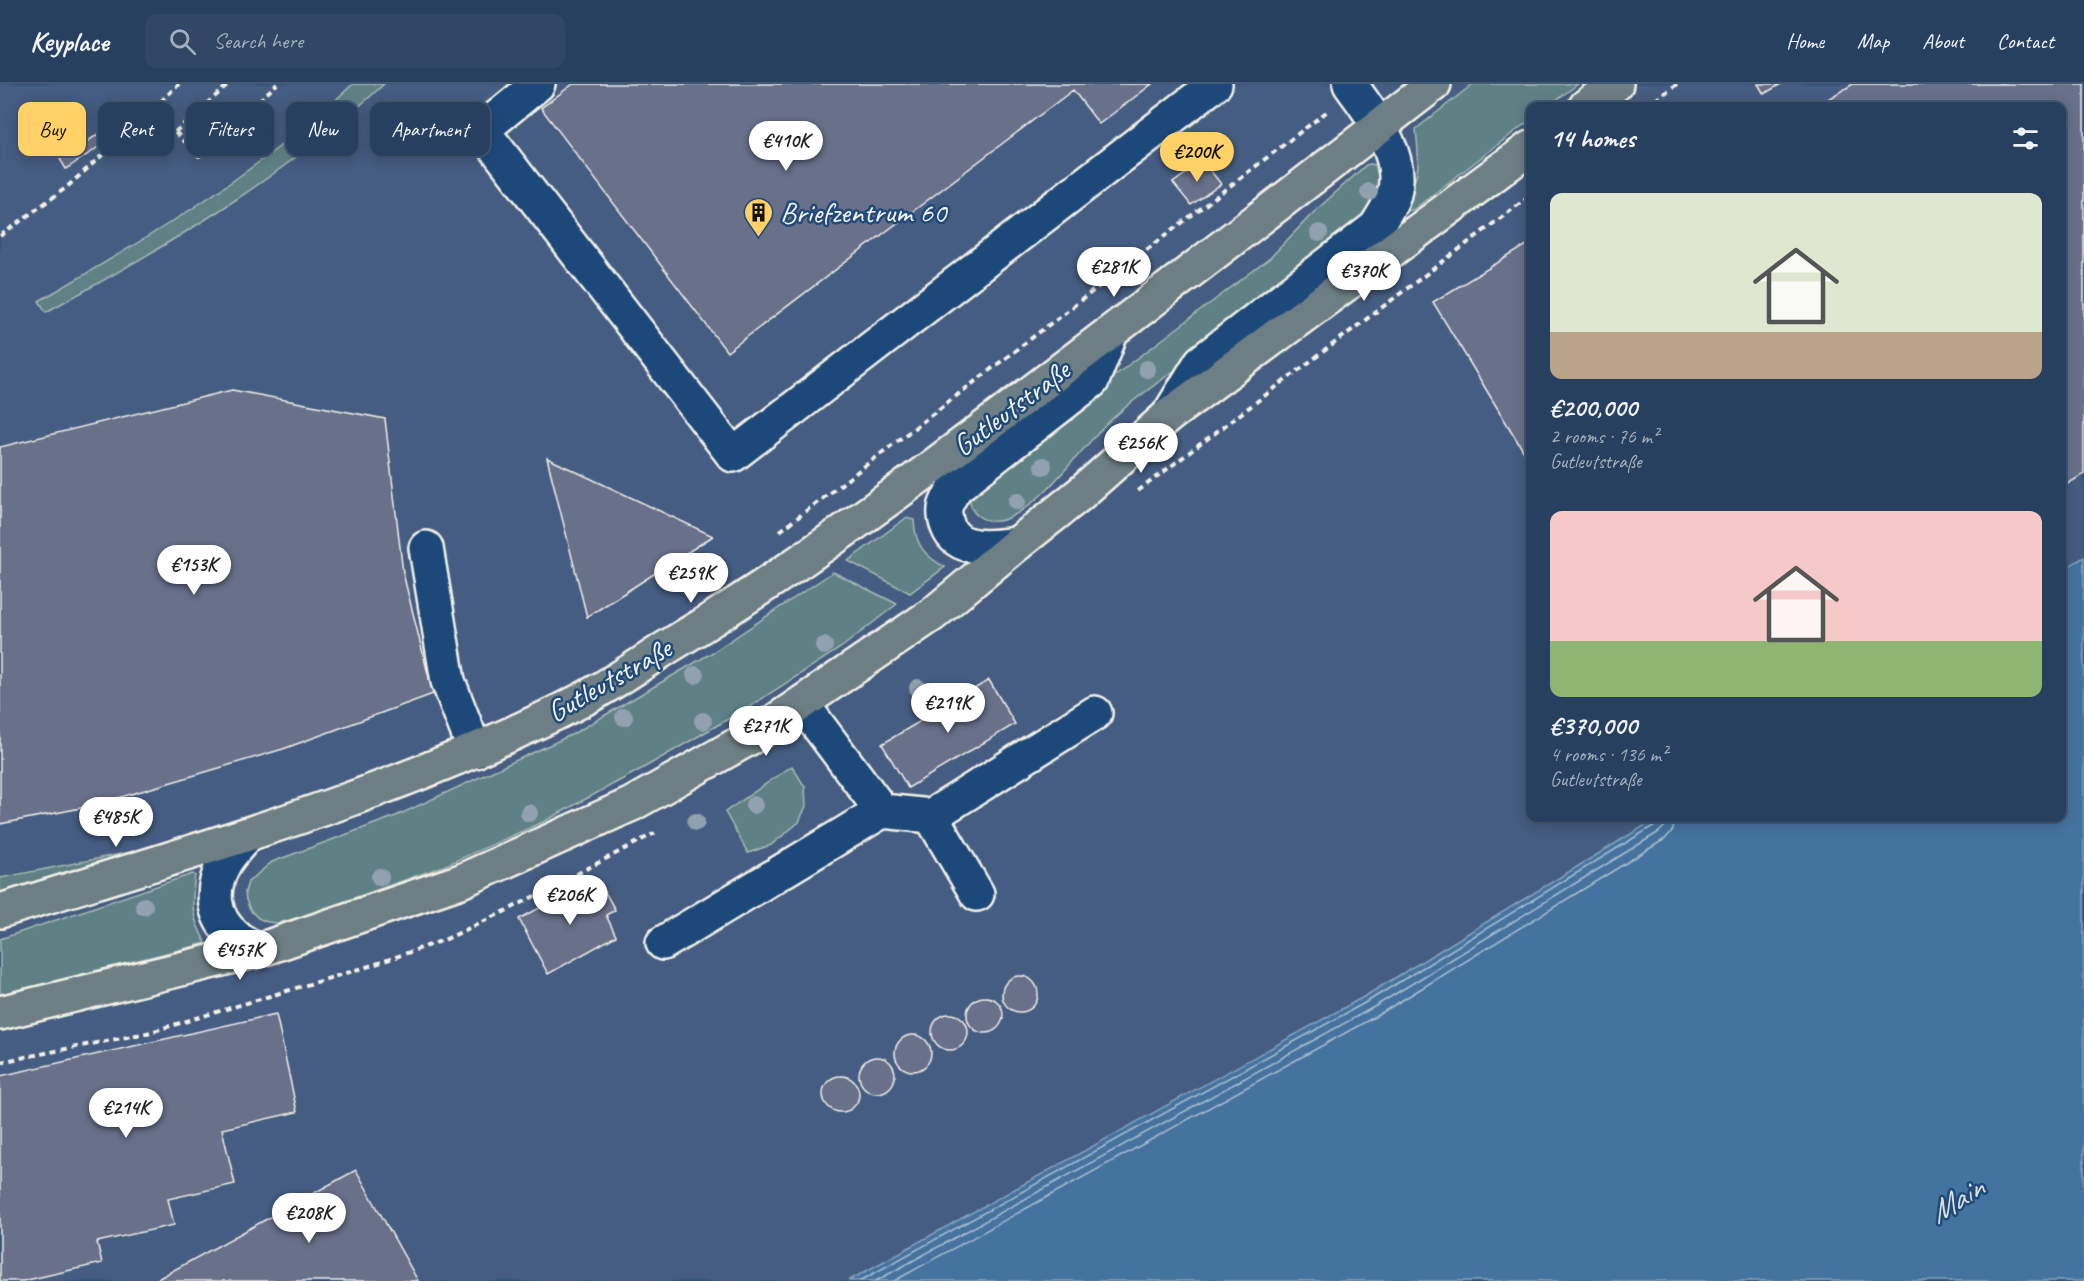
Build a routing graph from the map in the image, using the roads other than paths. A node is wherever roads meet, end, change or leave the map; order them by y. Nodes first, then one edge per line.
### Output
1 (538, 84) edge
2 (1215, 84) edge
3 (1434, 84) edge
4 (1616, 84) edge
5 (1352, 87) edge
6 (1591, 102) edge
7 (1380, 126) junction
8 (1526, 151) edge
9 (1111, 333) junction
10 (1168, 416) junction
11 (1017, 544) junction
12 (426, 548) dead end
13 (802, 704) junction
14 (1095, 713) dead end
15 (475, 751) junction
16 (882, 811) junction
17 (931, 816) junction
18 (247, 835) junction
19 (977, 894) dead end
20 (0, 910) edge
21 (663, 943) dead end
22 (259, 950) junction
23 (0, 1013) edge

1 - 2 lane
3 - 7 main road, Gutleutstraße
4 - 6 main road
5 - 7 lane
7 - 9 main road, Gutleutstraße
7 - 10 lane
8 - 10 main road
9 - 11 lane, Gutleutstraße
9 - 15 main road, Gutleutstraße
10 - 11 main road
11 - 13 main road
12 - 15 lane
13 - 16 lane
13 - 22 main road
14 - 17 lane
15 - 18 main road, Gutleutstraße
16 - 17 lane
16 - 21 lane
17 - 19 lane
18 - 20 main road, Gutleutstraße
18 - 22 lane
22 - 23 main road

